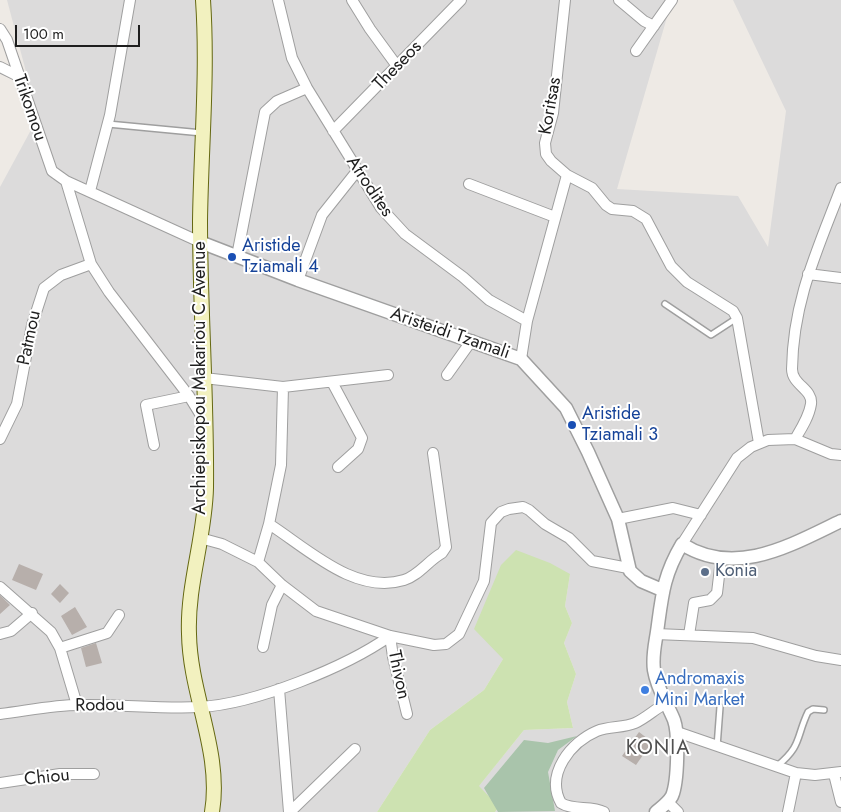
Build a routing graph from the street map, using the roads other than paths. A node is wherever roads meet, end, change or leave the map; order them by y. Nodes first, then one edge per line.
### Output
1 (203, 0) edge
2 (278, 0) edge
3 (352, 0) edge
4 (461, 0) edge
5 (565, 0) edge
6 (619, 0) edge
7 (672, 0) edge
8 (126, 1) edge
9 (654, 26) junction
10 (0, 28) edge
11 (636, 51) dead end
12 (397, 66) junction
13 (0, 67) edge
14 (18, 76) junction
15 (307, 88) junction
16 (108, 124) junction
17 (333, 131) junction
18 (202, 133) junction
19 (358, 171) junction
20 (567, 175) junction
21 (66, 181) junction
22 (470, 184) dead end
23 (841, 188) edge
24 (90, 191) junction
25 (555, 217) junction
26 (200, 242) junction
27 (237, 256) junction
28 (91, 264) junction
29 (808, 274) junction
30 (841, 278) edge
31 (298, 280) junction
32 (664, 304) dead end
33 (737, 318) junction
34 (526, 321) junction
35 (472, 340) junction
36 (521, 359) junction
37 (388, 375) dead end
38 (446, 375) dead end
39 (204, 378) junction
40 (332, 382) junction
41 (283, 387) junction
42 (190, 396) junction
43 (205, 423) junction
44 (1, 435) edge
45 (795, 439) junction
46 (759, 443) junction
47 (154, 445) dead end
48 (433, 453) dead end
49 (841, 455) edge
50 (338, 467) dead end
51 (701, 515) junction
52 (618, 519) junction
53 (841, 521) edge
54 (269, 524) junction
55 (200, 538) junction
56 (682, 544) junction
57 (721, 560) junction
58 (258, 562) junction
59 (628, 568) junction
60 (282, 585) junction
61 (0, 587) edge
62 (662, 590) junction
63 (32, 613) junction
64 (119, 615) dead end
65 (0, 634) edge
66 (656, 634) junction
67 (689, 635) junction
68 (390, 636) junction
69 (263, 647) dead end
70 (60, 648) junction
71 (841, 660) edge
72 (279, 689) junction
73 (665, 704) junction
74 (77, 705) junction
75 (200, 707) junction
76 (720, 707) dead end
77 (824, 710) dead end
78 (0, 714) edge
79 (407, 714) dead end
80 (677, 732) junction
81 (717, 747) junction
82 (355, 749) dead end
83 (777, 766) junction
84 (796, 773) junction
85 (837, 773) edge
86 (94, 774) dead end
87 (0, 783) edge
88 (668, 802) junction
89 (841, 802) edge
90 (212, 812) edge
91 (289, 812) edge
92 (604, 812) edge
93 (656, 812) edge
94 (678, 812) edge
95 (788, 812) edge

1 - 18 main road, Archiepiskopou Makariou C Avenue
2 - 15 street, Afrodites
3 - 12 street
4 - 12 street, Theseos
5 - 20 street, Koritsas
6 - 9 street
7 - 9 street
8 - 16 street
9 - 11 street
10 - 14 street, Trikomou
12 - 17 street, Theseos
13 - 14 street
14 - 21 street, Trikomou
15 - 17 street, Afrodites
15 - 27 street
16 - 18 lane
16 - 24 street
17 - 19 street, Afrodites
18 - 26 main road, Archiepiskopou Makariou C Avenue
19 - 31 street
19 - 34 street, Afrodites
20 - 25 street
20 - 33 street, Koritsas
21 - 24 street
21 - 28 street
22 - 25 street
23 - 29 street
24 - 26 street
25 - 34 street
26 - 27 street, Aristeidi Tzamali
26 - 39 main road, Archiepiskopou Makariou C Avenue
27 - 31 street, Aristeidi Tzamali
28 - 42 street
28 - 44 street, Patmou
29 - 30 street
29 - 45 street
31 - 35 street, Aristeidi Tzamali
32 - 33 lane
33 - 46 street
34 - 36 street
35 - 36 street, Aristeidi Tzamali
35 - 38 street
36 - 52 street, Aristeidi Tzamali
37 - 40 street
39 - 41 street
39 - 43 main road, Archiepiskopou Makariou C Avenue
40 - 41 street
40 - 50 street
41 - 54 street
42 - 43 street
42 - 47 street
43 - 55 main road, Archiepiskopou Makariou C Avenue
45 - 46 street
45 - 49 street
46 - 51 street
48 - 54 street
51 - 52 street
51 - 56 street
52 - 59 street, Aristeidi Tzamali
53 - 57 street
54 - 58 street
55 - 58 street
55 - 75 main road, Archiepiskopou Makariou C Avenue
56 - 57 street
56 - 62 street
57 - 67 street
58 - 60 street
59 - 62 street
59 - 68 street
60 - 68 street
60 - 69 street
61 - 63 street
62 - 66 street
63 - 65 street
63 - 70 street
64 - 70 street
66 - 67 street
66 - 73 street
67 - 71 street
68 - 72 street, Rodou
68 - 79 street, Thivon
70 - 74 street
72 - 75 street, Rodou
72 - 91 street
73 - 80 street
73 - 92 street
74 - 75 street, Rodou
74 - 78 street, Rodou
75 - 90 main road, Archiepiskopou Makariou C Avenue
76 - 81 lane
77 - 83 lane
80 - 81 street
80 - 88 street
81 - 83 street
82 - 91 street
83 - 84 street
84 - 85 street
84 - 95 street
85 - 89 street
86 - 87 street, Chiou
88 - 93 street
88 - 94 street

